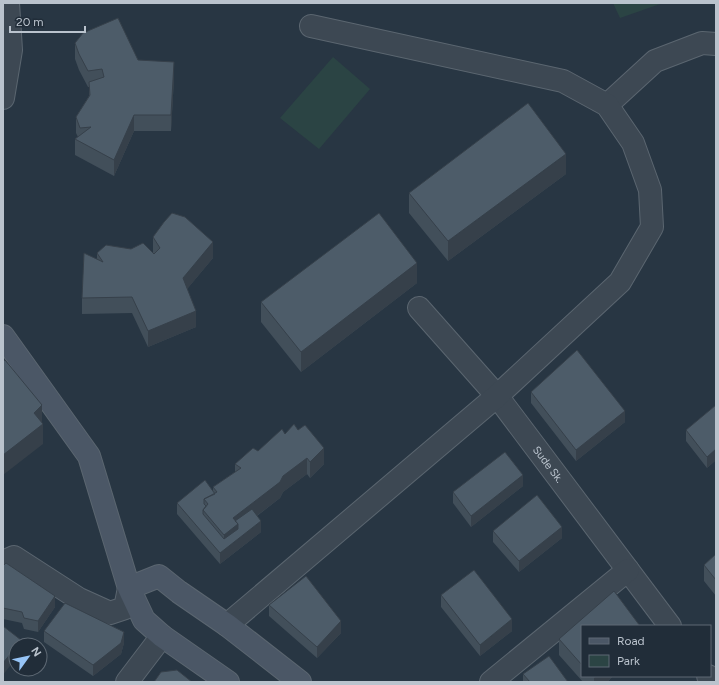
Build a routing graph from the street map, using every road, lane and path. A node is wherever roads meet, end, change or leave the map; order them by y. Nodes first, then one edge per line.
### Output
1 (8, 3) edge
2 (311, 26) dead end
3 (716, 44) edge
4 (3, 98) edge
5 (607, 105) junction
6 (418, 308) dead end
7 (3, 336) edge
8 (497, 396) junction
9 (3, 562) edge
10 (628, 570) junction
11 (129, 588) junction
12 (227, 625) junction
13 (669, 625) edge
14 (162, 636) junction
15 (127, 682) edge
16 (228, 682) edge
17 (300, 682) edge
18 (491, 682) edge

1 - 4 street
2 - 5 street
3 - 5 street
5 - 8 street
6 - 8 street, Sude Sk.
7 - 11 street
8 - 10 street, Sude Sk.
8 - 12 street
9 - 11 street
10 - 13 street, Sude Sk.
10 - 18 street
11 - 12 street
11 - 14 street
12 - 17 street
14 - 15 street
14 - 16 street

